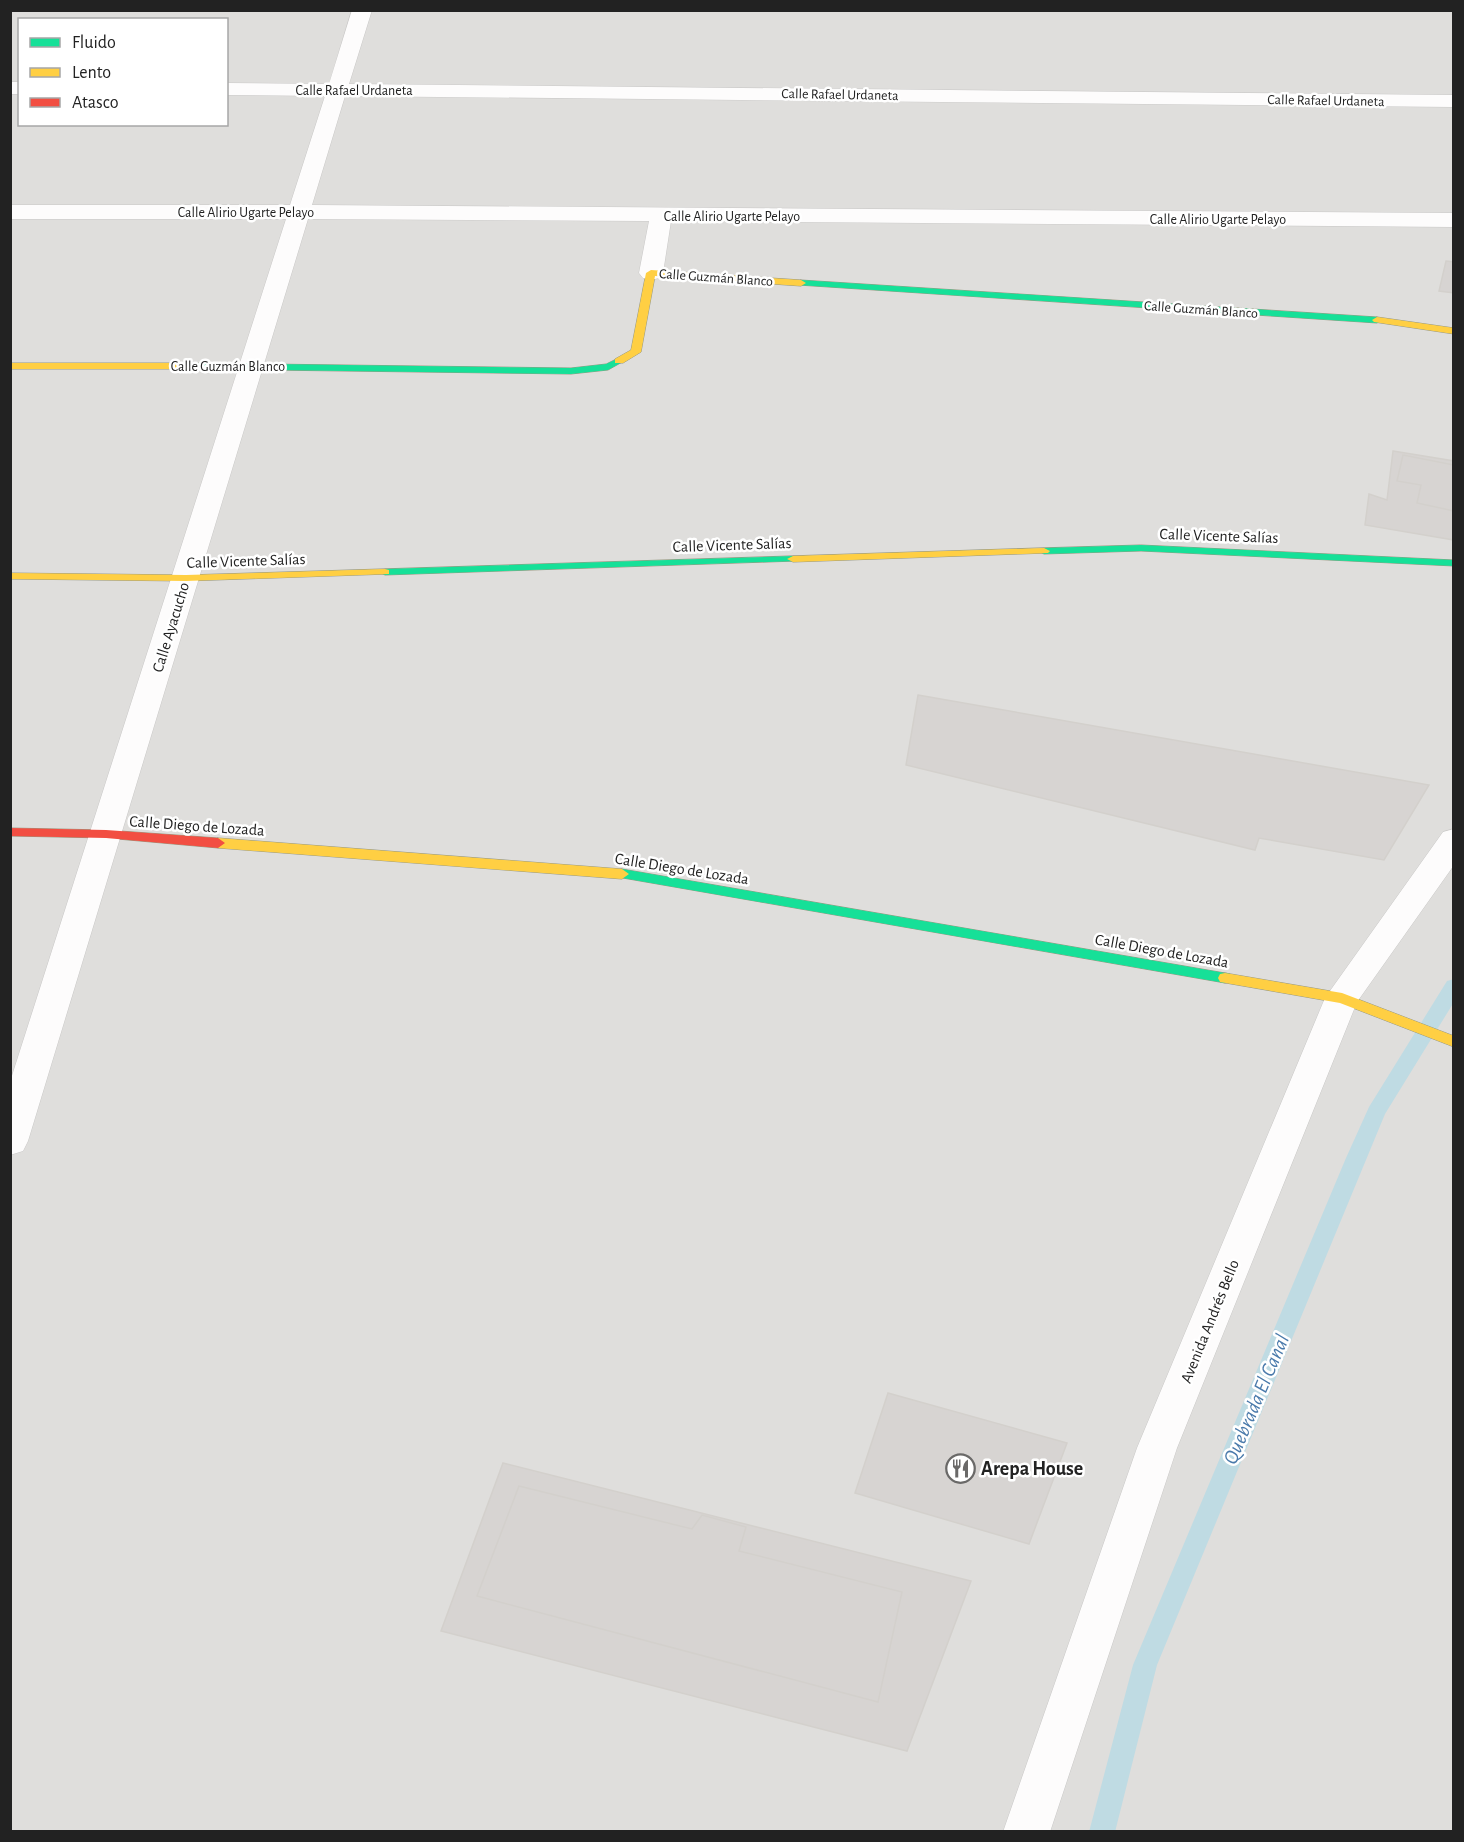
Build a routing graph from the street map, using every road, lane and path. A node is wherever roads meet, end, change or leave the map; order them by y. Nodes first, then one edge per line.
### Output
1 (362, 10) edge
2 (228, 89) edge
3 (337, 89) junction
4 (1454, 101) edge
5 (10, 212) edge
6 (299, 212) junction
7 (661, 215) junction
8 (1454, 220) edge
9 (651, 273) junction
10 (1454, 332) edge
11 (10, 366) edge
12 (250, 366) junction
13 (1454, 563) edge
14 (10, 576) edge
15 (186, 578) junction
16 (10, 832) edge
17 (106, 834) junction
18 (1454, 840) edge
19 (1342, 998) junction
20 (1454, 1042) edge
21 (10, 1141) edge
22 (1026, 1832) edge

1 - 3 street, Calle Ayacucho
2 - 3 street, Calle Rafael Urdaneta
3 - 4 street, Calle Rafael Urdaneta
3 - 6 street, Calle Ayacucho
5 - 6 street, Calle Alirio Ugarte Pelayo
6 - 7 street, Calle Alirio Ugarte Pelayo
6 - 12 street, Calle Ayacucho
7 - 8 street, Calle Alirio Ugarte Pelayo
7 - 9 street
9 - 10 street, Calle Guzmán Blanco
9 - 12 street, Calle Guzmán Blanco
11 - 12 street, Calle Guzmán Blanco
12 - 15 street, Calle Ayacucho
13 - 15 street, Calle Vicente Salías
14 - 15 street, Calle Vicente Salías
15 - 17 street, Calle Ayacucho
16 - 17 street, Calle Diego de Lozada
17 - 19 street, Calle Diego de Lozada
17 - 21 street, Calle Ayacucho
18 - 19 street, Avenida Andrés Bello
19 - 20 street, Calle Diego de Lozada
19 - 22 street, Avenida Andrés Bello

